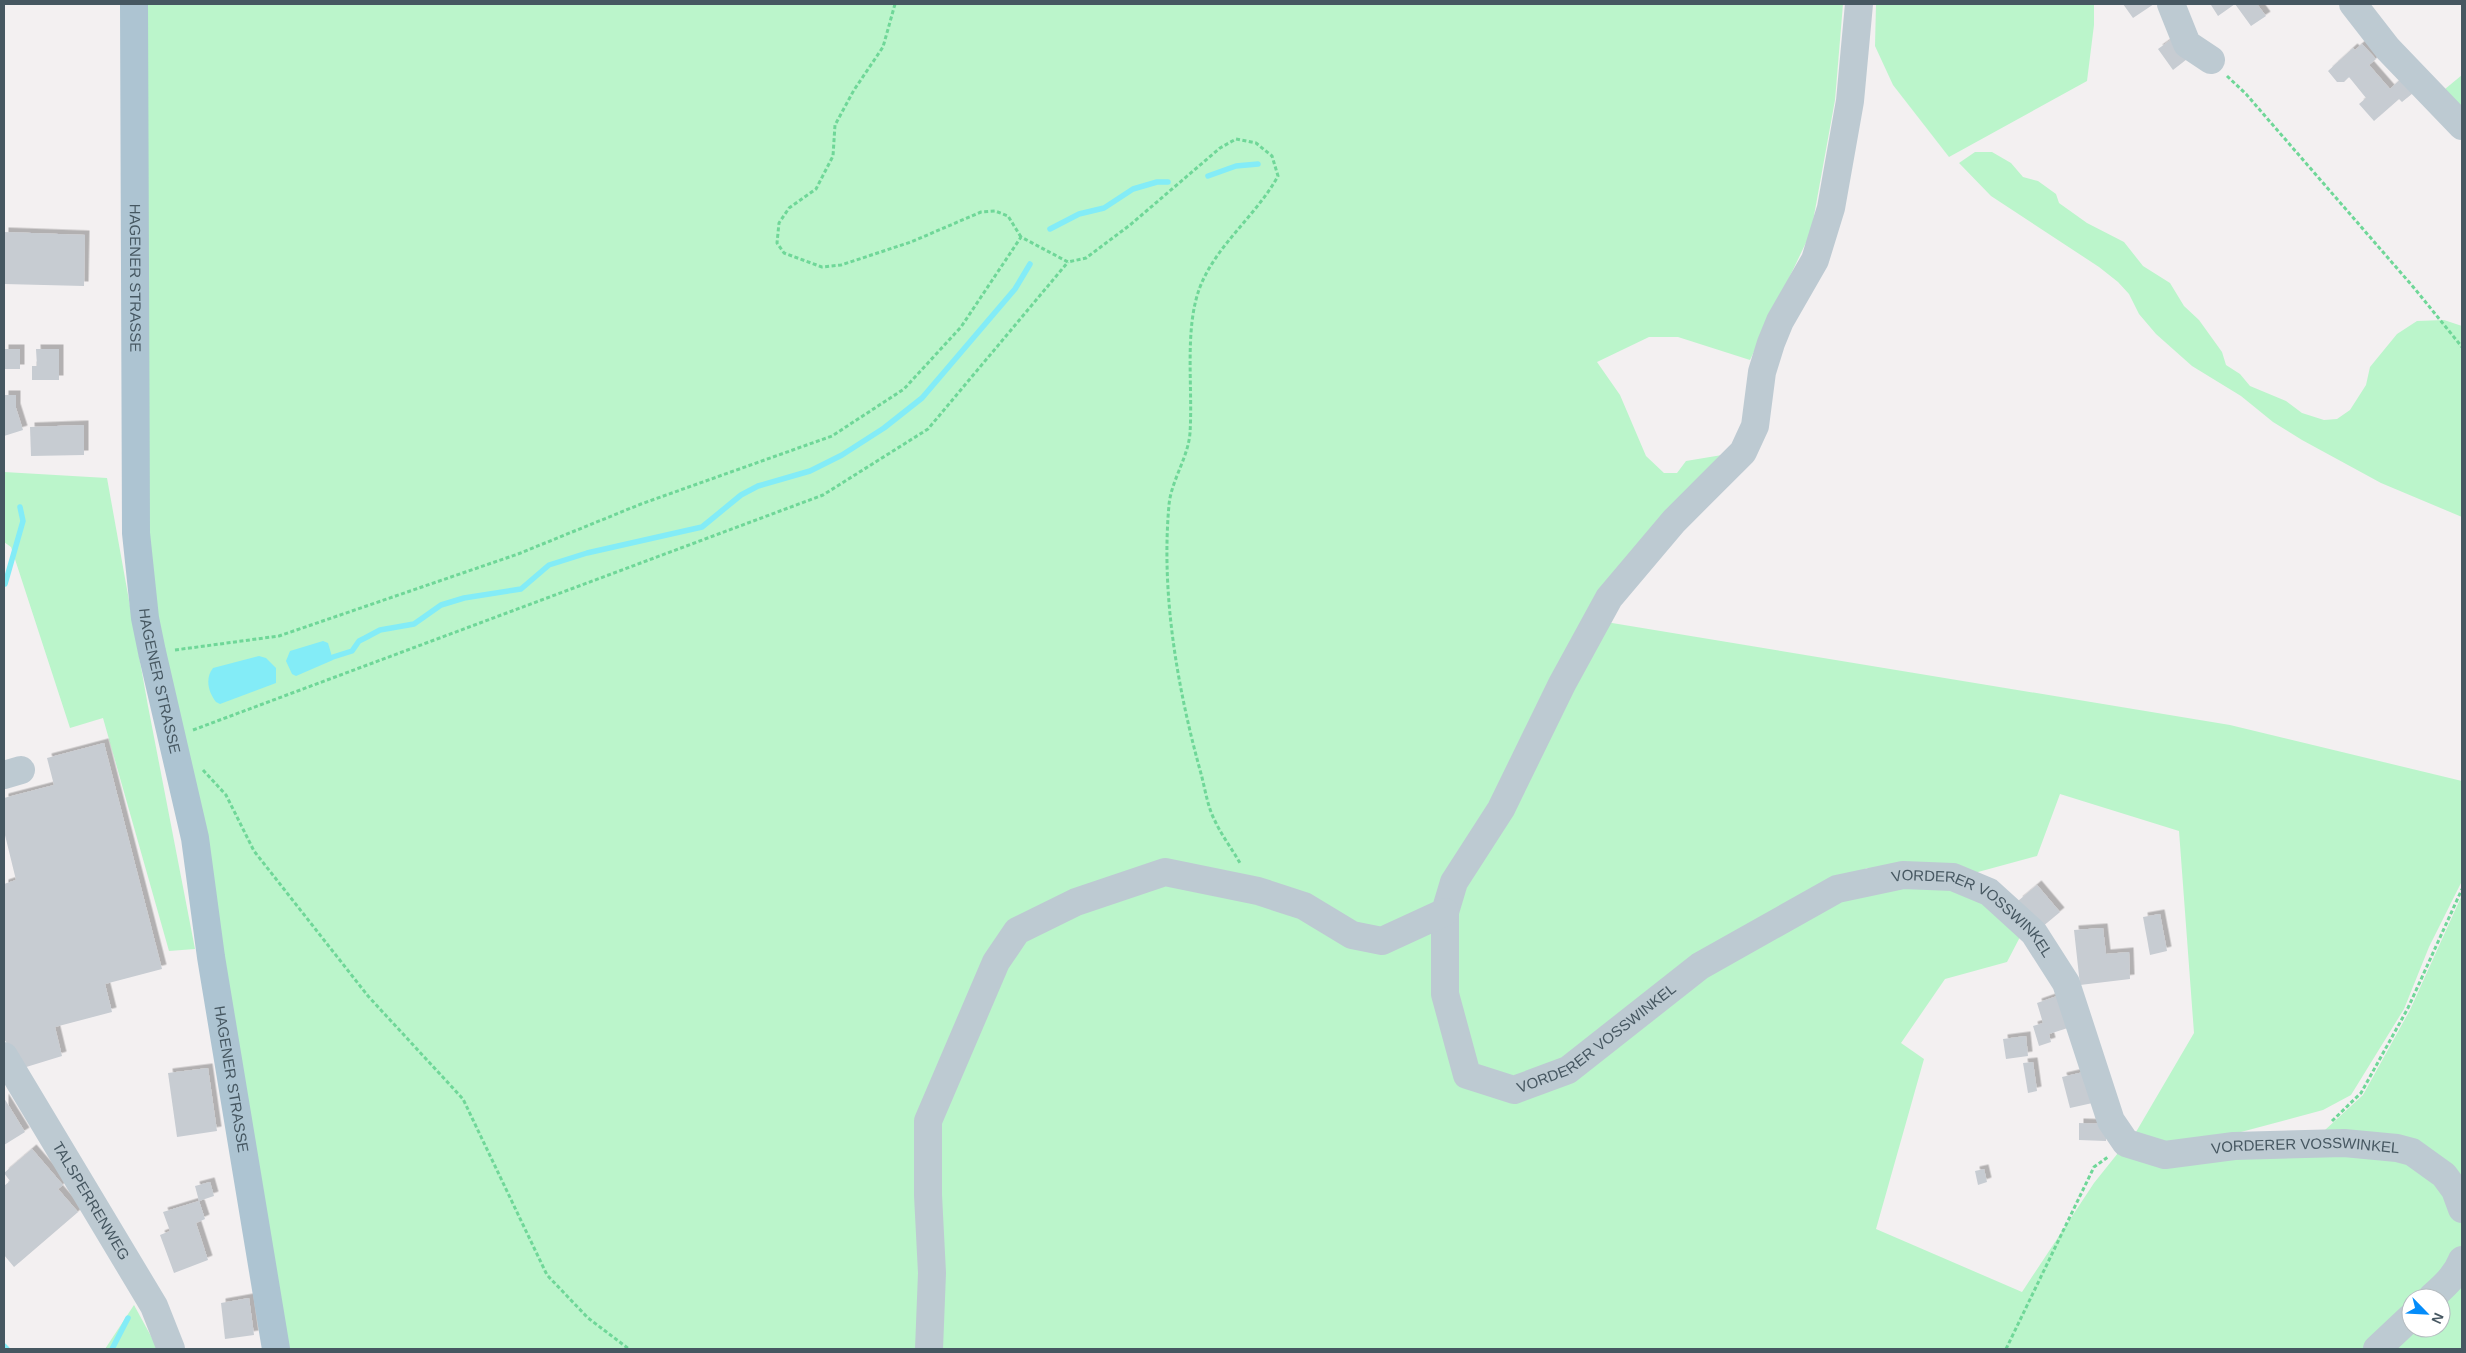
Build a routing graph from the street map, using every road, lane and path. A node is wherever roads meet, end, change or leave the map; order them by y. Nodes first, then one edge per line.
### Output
1 (134, 4) edge
2 (895, 4) edge
3 (1859, 4) edge
4 (2171, 4) edge
5 (2353, 4) edge
6 (2211, 60) joint
7 (2462, 126) edge
8 (1022, 237) junction
9 (1068, 262) junction
10 (2462, 348) edge
11 (152, 652) junction
12 (173, 738) junction
13 (200, 766) dead end
14 (2462, 889) edge
15 (1258, 891) junction
16 (1445, 912) junction
17 (4, 1056) edge
18 (2126, 1143) junction
19 (2308, 1144) junction
20 (2462, 1209) edge
21 (2462, 1260) edge
22 (2442, 1288) edge
23 (2401, 1326) edge
24 (172, 1349) edge
25 (276, 1349) edge
26 (629, 1349) edge
27 (929, 1349) edge
28 (2006, 1349) edge
29 (2377, 1349) edge

1 - 11 main road, HAGENER STRASSE
2 - 8 path
3 - 16 street
4 - 6 street
5 - 7 street
6 - 10 path
8 - 9 path
8 - 11 path
9 - 12 path
9 - 15 path
11 - 12 main road, HAGENER STRASSE
12 - 25 main road, HAGENER STRASSE
13 - 26 path
14 - 19 path
15 - 16 street
15 - 27 street
16 - 18 street, VORDERER VOSSWINKEL
17 - 24 street, TALSPERRENWEG
18 - 19 street, VORDERER VOSSWINKEL
18 - 28 path
19 - 20 street, VORDERER VOSSWINKEL
21 - 22 street
23 - 29 street

